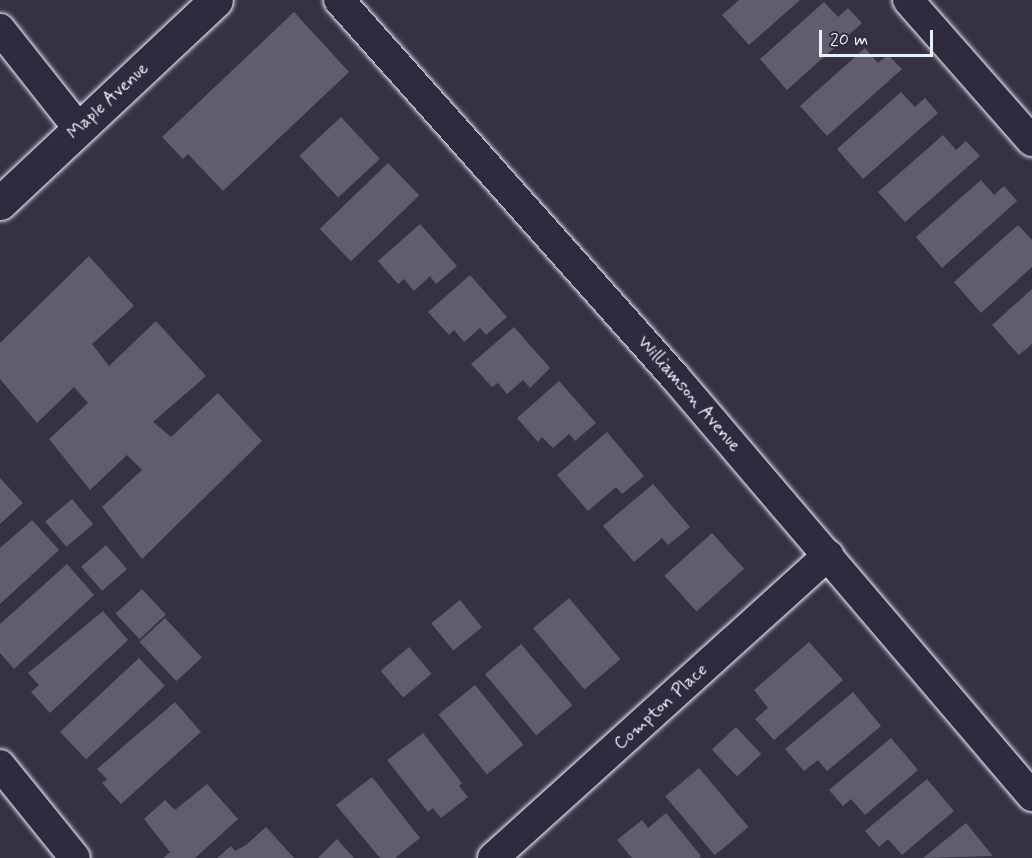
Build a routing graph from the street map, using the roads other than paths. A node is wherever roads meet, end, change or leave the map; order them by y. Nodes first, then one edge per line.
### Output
1 (216, 0) edge
2 (339, 0) edge
3 (908, 0) edge
4 (0, 29) edge
5 (79, 129) junction
6 (1032, 141) edge
7 (0, 203) edge
8 (828, 555) junction
9 (0, 765) edge
10 (1032, 796) edge
11 (75, 858) edge
12 (493, 858) edge

1 - 5 street, Maple Avenue
2 - 8 street, Williamson Avenue
3 - 6 street
4 - 5 street
5 - 7 street, Maple Avenue
8 - 10 street, Williamson Avenue
8 - 12 street, Compton Place
9 - 11 street

